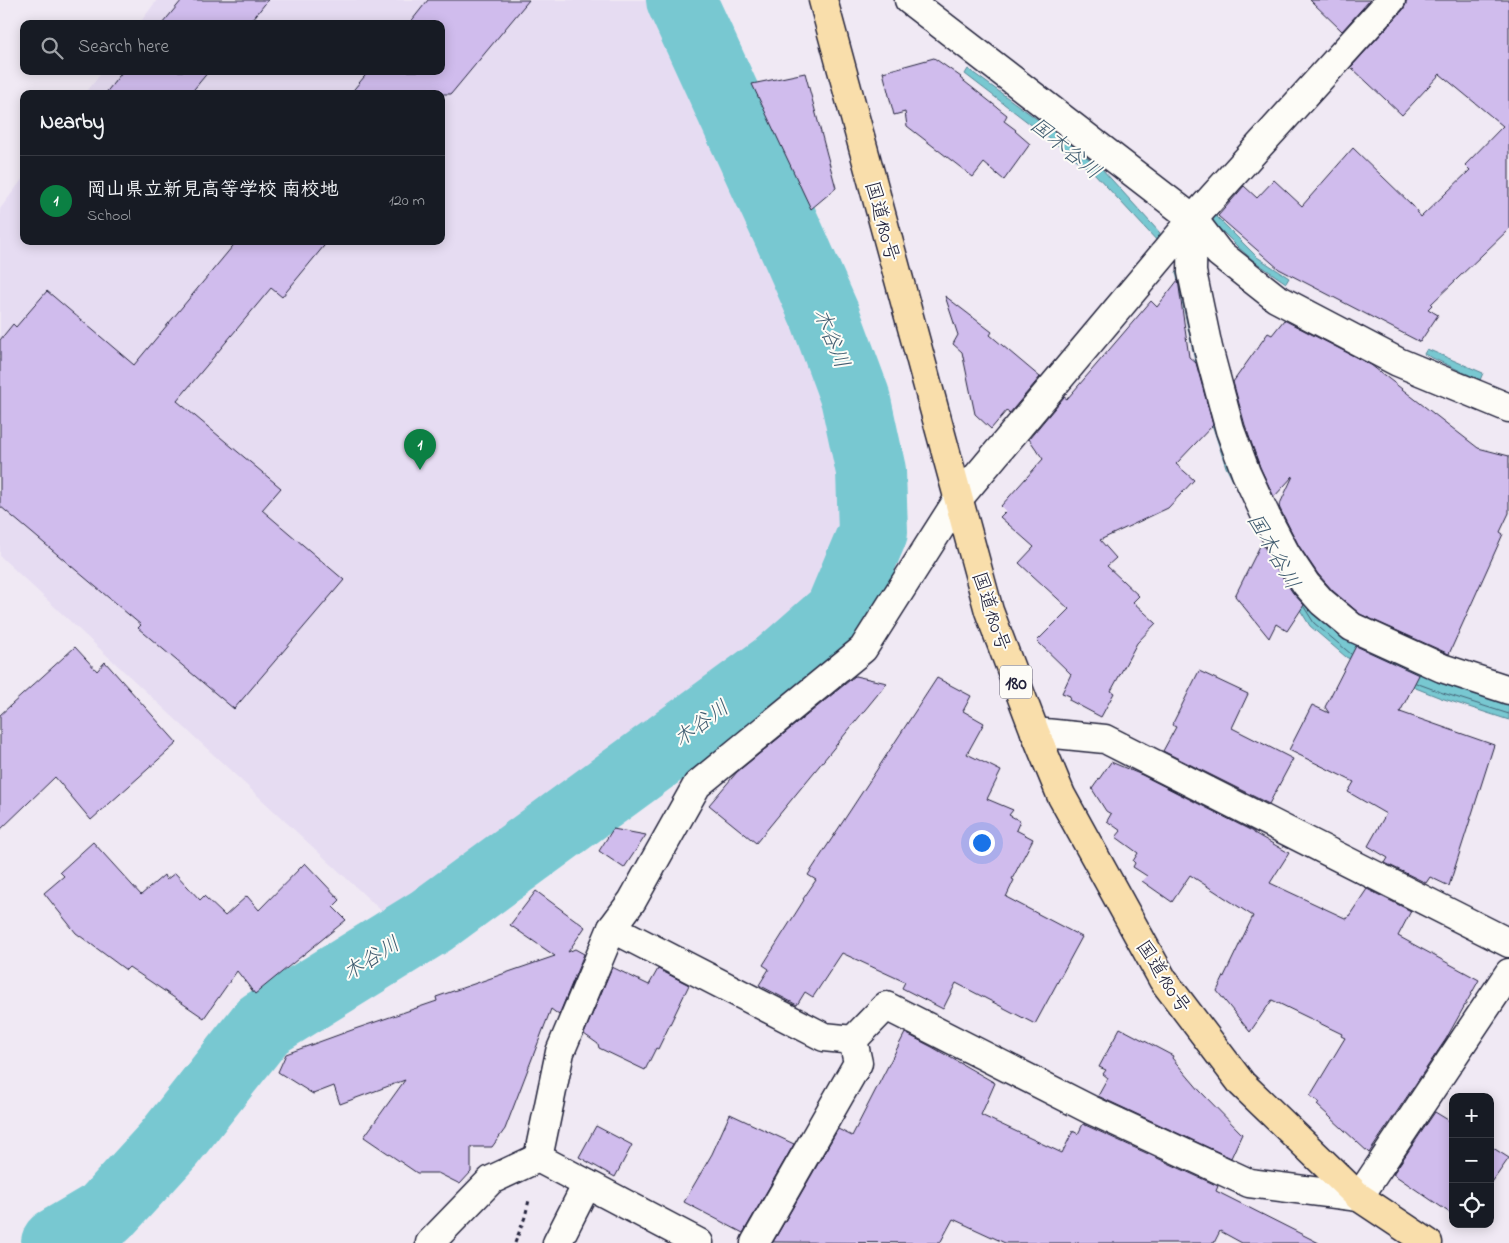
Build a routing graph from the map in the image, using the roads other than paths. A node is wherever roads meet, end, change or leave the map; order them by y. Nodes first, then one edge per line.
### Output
1 (823, 0) edge
2 (909, 0) edge
3 (1391, 0) edge
4 (1193, 219) junction
5 (1509, 408) edge
6 (959, 498) junction
7 (1509, 690) edge
8 (1034, 732) junction
9 (612, 928) junction
10 (1509, 943) edge
11 (1509, 973) edge
12 (853, 1040) junction
13 (538, 1158) junction
14 (587, 1184) junction
15 (1359, 1197) junction
16 (1412, 1238) edge
17 (430, 1243) edge
18 (557, 1243) edge
19 (698, 1243) edge
20 (755, 1243) edge

1 - 6 highway, 国道180号 / 180
2 - 4 street
3 - 4 street
4 - 5 street
4 - 6 street
4 - 7 street
6 - 8 highway, 国道180号 / 180
6 - 9 street
8 - 10 street
8 - 15 highway, 国道180号 / 180
9 - 12 street
9 - 13 street
11 - 15 street
12 - 15 street
12 - 20 street
13 - 14 street
13 - 17 street
14 - 18 street
14 - 19 street
15 - 16 highway, 国道180号 / 180

